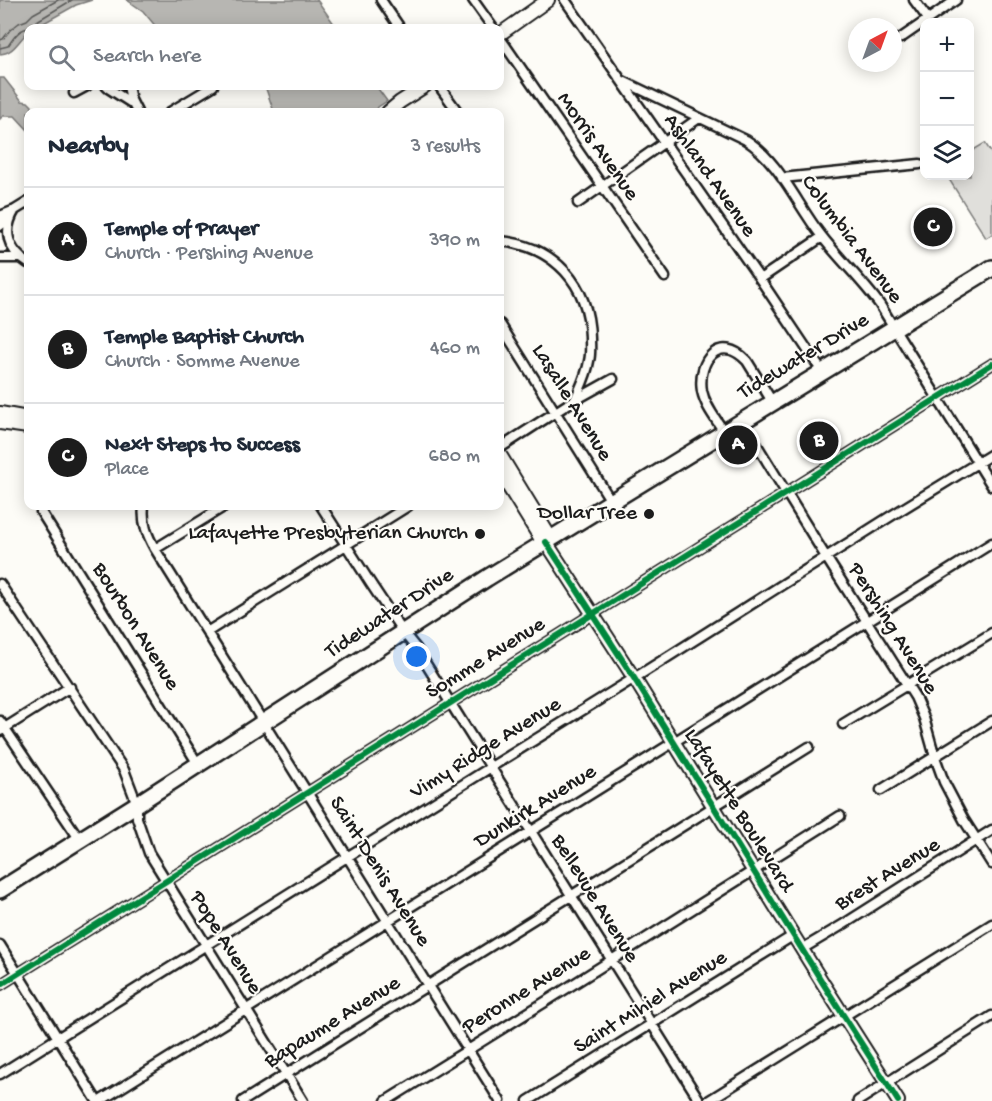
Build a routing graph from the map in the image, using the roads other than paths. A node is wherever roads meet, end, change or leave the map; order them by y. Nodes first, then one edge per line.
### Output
1 (381, 0) edge
2 (473, 0) edge
3 (548, 0) edge
4 (565, 0) edge
5 (914, 0) edge
6 (956, 0) edge
7 (927, 18) edge
8 (929, 18) edge
9 (397, 24) edge
10 (490, 24) edge
11 (920, 25) edge
12 (504, 33) edge
13 (902, 37) edge
14 (504, 42) edge
15 (621, 80) junction
16 (80, 90) edge
17 (111, 90) edge
18 (129, 90) edge
19 (207, 90) edge
20 (419, 90) edge
21 (442, 90) edge
22 (74, 93) dead end
23 (135, 108) edge
24 (177, 108) edge
25 (393, 108) edge
26 (455, 108) edge
27 (699, 118) junction
28 (664, 143) junction
29 (920, 164) dead end
30 (782, 178) junction
31 (602, 186) junction
32 (578, 203) dead end
33 (24, 204) edge
34 (15, 210) junction
35 (0, 216) edge
36 (0, 226) edge
37 (822, 237) junction
38 (504, 242) edge
39 (0, 258) edge
40 (24, 260) edge
41 (24, 261) edge
42 (992, 268) edge
43 (665, 278) dead end
44 (760, 279) junction
45 (894, 329) junction
46 (504, 330) edge
47 (992, 364) edge
48 (823, 373) junction
49 (613, 379) dead end
50 (938, 398) junction
51 (575, 400) junction
52 (773, 403) junction
53 (555, 412) junction
54 (0, 413) edge
55 (24, 417) edge
56 (742, 421) junction
57 (0, 423) edge
58 (24, 426) edge
59 (724, 432) junction
60 (504, 445) edge
61 (992, 454) edge
62 (504, 462) edge
63 (978, 463) junction
64 (504, 479) edge
65 (992, 486) edge
66 (786, 493) junction
67 (611, 501) junction
68 (41, 510) edge
69 (144, 510) edge
70 (218, 510) edge
71 (324, 510) edge
72 (402, 510) edge
73 (546, 542) junction
74 (992, 543) edge
75 (346, 545) junction
76 (155, 549) junction
77 (826, 557) junction
78 (0, 584) edge
79 (593, 614) junction
80 (867, 621) junction
81 (207, 632) junction
82 (403, 632) junction
83 (992, 633) edge
84 (634, 678) junction
85 (907, 685) junction
86 (70, 687) junction
87 (451, 703) junction
88 (992, 721) edge
89 (264, 722) junction
90 (843, 724) dead end
91 (2, 727) edge
92 (674, 742) junction
93 (809, 747) dead end
94 (935, 757) junction
95 (198, 764) junction
96 (491, 766) junction
97 (882, 790) dead end
98 (308, 792) junction
99 (137, 804) junction
100 (714, 807) junction
101 (840, 816) dead end
102 (992, 830) edge
103 (531, 832) junction
104 (80, 840) junction
105 (977, 840) junction
106 (348, 857) junction
107 (992, 864) edge
108 (754, 871) junction
109 (166, 881) junction
110 (0, 890) edge
111 (571, 896) junction
112 (388, 921) junction
113 (992, 924) edge
114 (794, 935) junction
115 (0, 945) edge
116 (206, 945) junction
117 (802, 949) junction
118 (611, 960) junction
119 (17, 974) junction
120 (0, 985) edge
121 (428, 985) junction
122 (246, 1010) junction
123 (844, 1016) junction
124 (992, 1016) edge
125 (651, 1024) junction
126 (58, 1038) junction
127 (468, 1049) junction
128 (0, 1074) edge
129 (286, 1074) junction
130 (886, 1083) junction
131 (98, 1101) edge
132 (243, 1101) edge
133 (303, 1101) edge
134 (386, 1101) edge
135 (500, 1101) edge
136 (528, 1101) edge
137 (700, 1101) edge
138 (708, 1101) edge
139 (858, 1101) edge
140 (898, 1101) edge

1 - 9 street
2 - 10 street
3 - 12 main road
4 - 15 street, Ashland Avenue
5 - 7 street
6 - 8 street
11 - 13 street
14 - 31 street, Morris Avenue
15 - 27 street, Columbia Avenue
15 - 28 street, Ashland Avenue
16 - 22 street
17 - 23 street
18 - 23 street
19 - 24 street
20 - 25 main road
21 - 26 street
27 - 28 street
27 - 30 street, Columbia Avenue
28 - 31 street
28 - 44 street, Ashland Avenue
29 - 30 street
30 - 37 street, Columbia Avenue
31 - 32 street
31 - 43 street, Morris Avenue
33 - 34 street
34 - 35 street
34 - 36 street
34 - 40 street
37 - 44 street
37 - 45 street, Columbia Avenue
38 - 51 street
39 - 41 street
42 - 45 highway, Tidewater Drive
44 - 48 street, Ashland Avenue
45 - 48 highway, Tidewater Drive
45 - 50 street, Columbia Avenue
46 - 53 street, Lasalle Avenue
47 - 50 street, Somme Avenue
48 - 52 highway, Tidewater Drive
49 - 51 street
50 - 63 street, Columbia Avenue
50 - 66 street, Somme Avenue
51 - 53 street
52 - 56 highway, Tidewater Drive
52 - 59 street
53 - 60 street
53 - 67 street, Lasalle Avenue
54 - 55 main road
56 - 59 highway, Tidewater Drive
56 - 66 street, Pershing Avenue
57 - 58 main road
59 - 67 highway, Tidewater Drive
61 - 63 street, Vimy Ridge Avenue
62 - 73 main road, Lafayette Boulevard
63 - 65 street, Columbia Avenue
63 - 77 street, Vimy Ridge Avenue
64 - 73 main road, Lafayette Boulevard
66 - 77 street, Pershing Avenue
66 - 79 street, Somme Avenue
67 - 73 highway, Tidewater Drive
68 - 95 street, Bourbon Avenue
69 - 76 street, Saint Denis Avenue
70 - 76 street
71 - 75 street, Bellevue Avenue
72 - 75 street
73 - 79 main road, Lafayette Boulevard
73 - 82 highway, Tidewater Drive
74 - 80 street, Dunkirk Avenue
75 - 81 street
75 - 82 street, Bellevue Avenue
76 - 81 street, Saint Denis Avenue
77 - 80 street, Pershing Avenue
77 - 84 street, Vimy Ridge Avenue
78 - 86 street, Pope Avenue
79 - 84 main road, Lafayette Boulevard
79 - 87 street, Somme Avenue
80 - 85 street, Pershing Avenue
80 - 92 street, Dunkirk Avenue
81 - 89 street, Saint Denis Avenue
82 - 87 street, Bellevue Avenue
82 - 89 highway, Tidewater Drive
83 - 85 street
84 - 92 main road, Lafayette Boulevard
84 - 96 street, Vimy Ridge Avenue
85 - 90 street
85 - 94 street, Pershing Avenue
86 - 91 street
86 - 99 street, Pope Avenue
87 - 96 street, Bellevue Avenue
87 - 98 street, Somme Avenue
88 - 94 street
89 - 95 highway, Tidewater Drive
89 - 98 street, Saint Denis Avenue
91 - 104 street
92 - 100 main road, Lafayette Boulevard
92 - 103 street, Dunkirk Avenue
93 - 100 street, Bapaume Avenue
94 - 97 street
94 - 105 street, Pershing Avenue
95 - 99 highway, Tidewater Drive
96 - 103 street, Bellevue Avenue
96 - 106 street, Vimy Ridge Avenue
98 - 106 street, Saint Denis Avenue
98 - 109 street, Somme Avenue
99 - 104 highway, Tidewater Drive
99 - 109 street, Pope Avenue
100 - 108 main road, Lafayette Boulevard
100 - 111 street, Bapaume Avenue
101 - 108 street, Peronne Avenue
102 - 105 street, Brest Avenue
103 - 111 street, Bellevue Avenue
103 - 112 street, Dunkirk Avenue
104 - 110 highway, Tidewater Drive
105 - 107 street, Pershing Avenue
105 - 117 street, Brest Avenue
106 - 112 street, Saint Denis Avenue
106 - 116 street, Vimy Ridge Avenue
108 - 114 main road, Lafayette Boulevard
108 - 118 street, Peronne Avenue
109 - 116 street, Pope Avenue
109 - 119 street, Somme Avenue
111 - 118 street, Bellevue Avenue
111 - 121 street, Bapaume Avenue
112 - 121 street, Saint Denis Avenue
112 - 122 street, Dunkirk Avenue
113 - 123 street
114 - 117 main road, Lafayette Boulevard
114 - 125 street, Saint Mihiel Avenue
115 - 119 street
116 - 122 street, Pope Avenue
116 - 126 street, Vimy Ridge Avenue
117 - 123 main road, Lafayette Boulevard
118 - 125 street, Bellevue Avenue
118 - 127 street, Peronne Avenue
119 - 120 street, Somme Avenue
119 - 126 street
121 - 127 street, Saint Denis Avenue
121 - 129 street, Bapaume Avenue
122 - 129 street, Pope Avenue
122 - 131 street, Dunkirk Avenue
123 - 130 main road, Lafayette Boulevard
123 - 138 street
124 - 130 street
125 - 136 street, Saint Mihiel Avenue
125 - 137 street, Bellevue Avenue
126 - 128 street, Vimy Ridge Avenue
126 - 131 street
127 - 134 street, Peronne Avenue
127 - 135 street, Saint Denis Avenue
129 - 132 street, Bapaume Avenue
129 - 133 street, Pope Avenue
130 - 139 street
130 - 140 main road, Lafayette Boulevard

